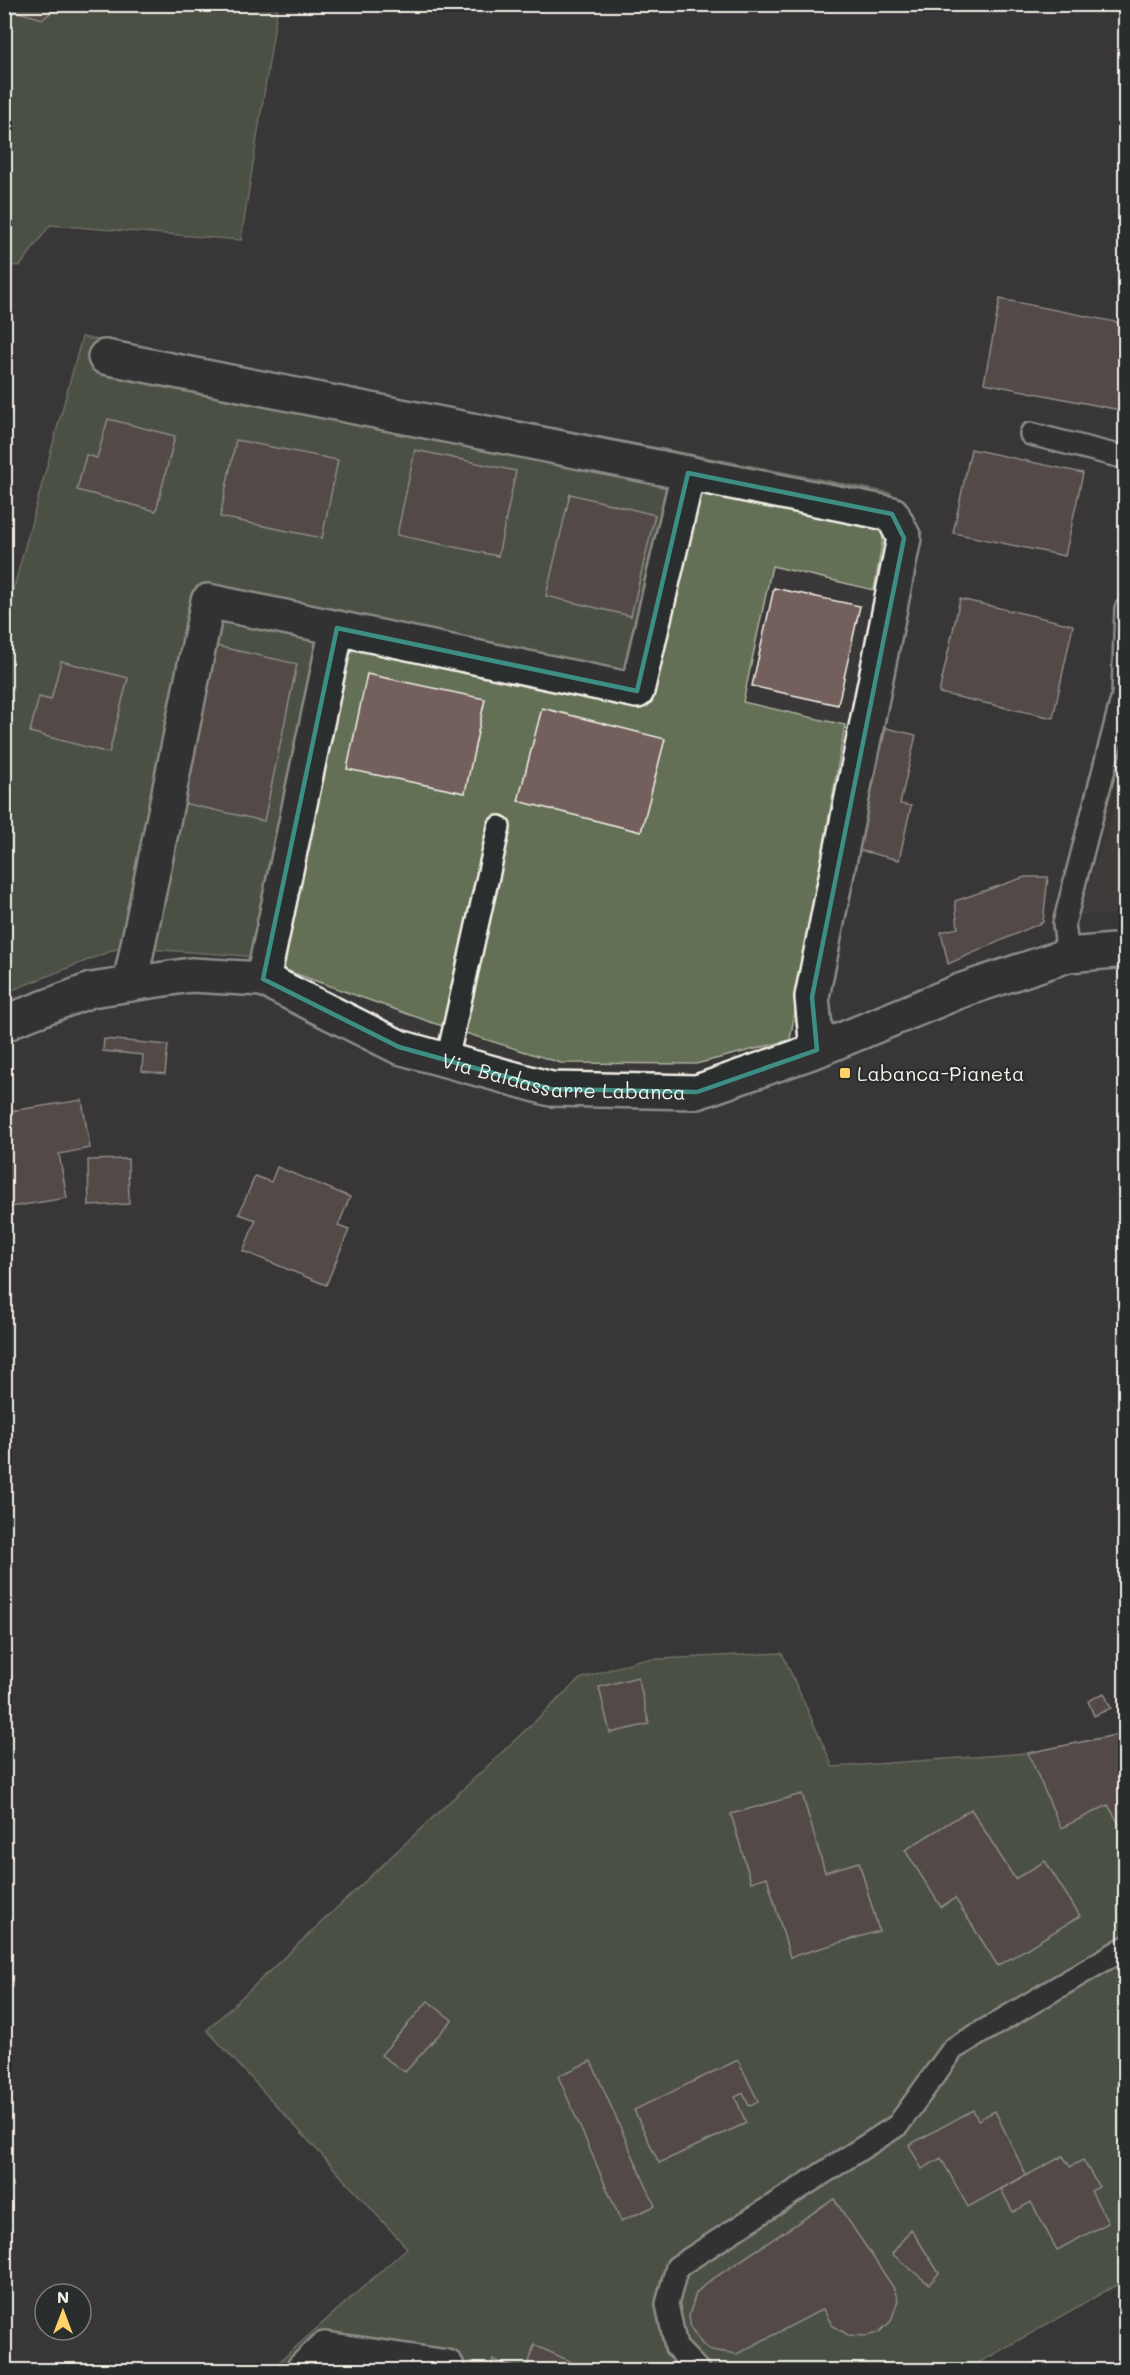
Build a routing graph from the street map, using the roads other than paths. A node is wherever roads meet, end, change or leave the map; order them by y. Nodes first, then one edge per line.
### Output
1 (105, 357) dead end
2 (1031, 434) dead end
3 (1125, 458) edge
4 (688, 473) junction
5 (1125, 609) edge
6 (337, 628) junction
7 (1124, 692) edge
8 (499, 827) dead end
9 (1125, 950) edge
10 (1068, 955) junction
11 (263, 979) junction
12 (130, 984) junction
13 (4, 1025) edge
14 (817, 1050) junction
15 (447, 1060) junction
16 (1125, 1947) edge
17 (447, 2367) dead end
18 (303, 2370) edge
19 (698, 2370) edge

1 - 4 street
2 - 3 lane
4 - 6 street
4 - 14 street
5 - 7 lane
6 - 11 street
6 - 12 street
7 - 10 lane
8 - 15 lane
9 - 10 street, Via Baldassarre Labanca
10 - 14 street, Via Baldassarre Labanca
11 - 12 street, Via Baldassarre Labanca
11 - 15 street, Via Baldassarre Labanca
12 - 13 street, Via Baldassarre Labanca
14 - 15 street, Via Baldassarre Labanca
16 - 19 lane
17 - 18 street

